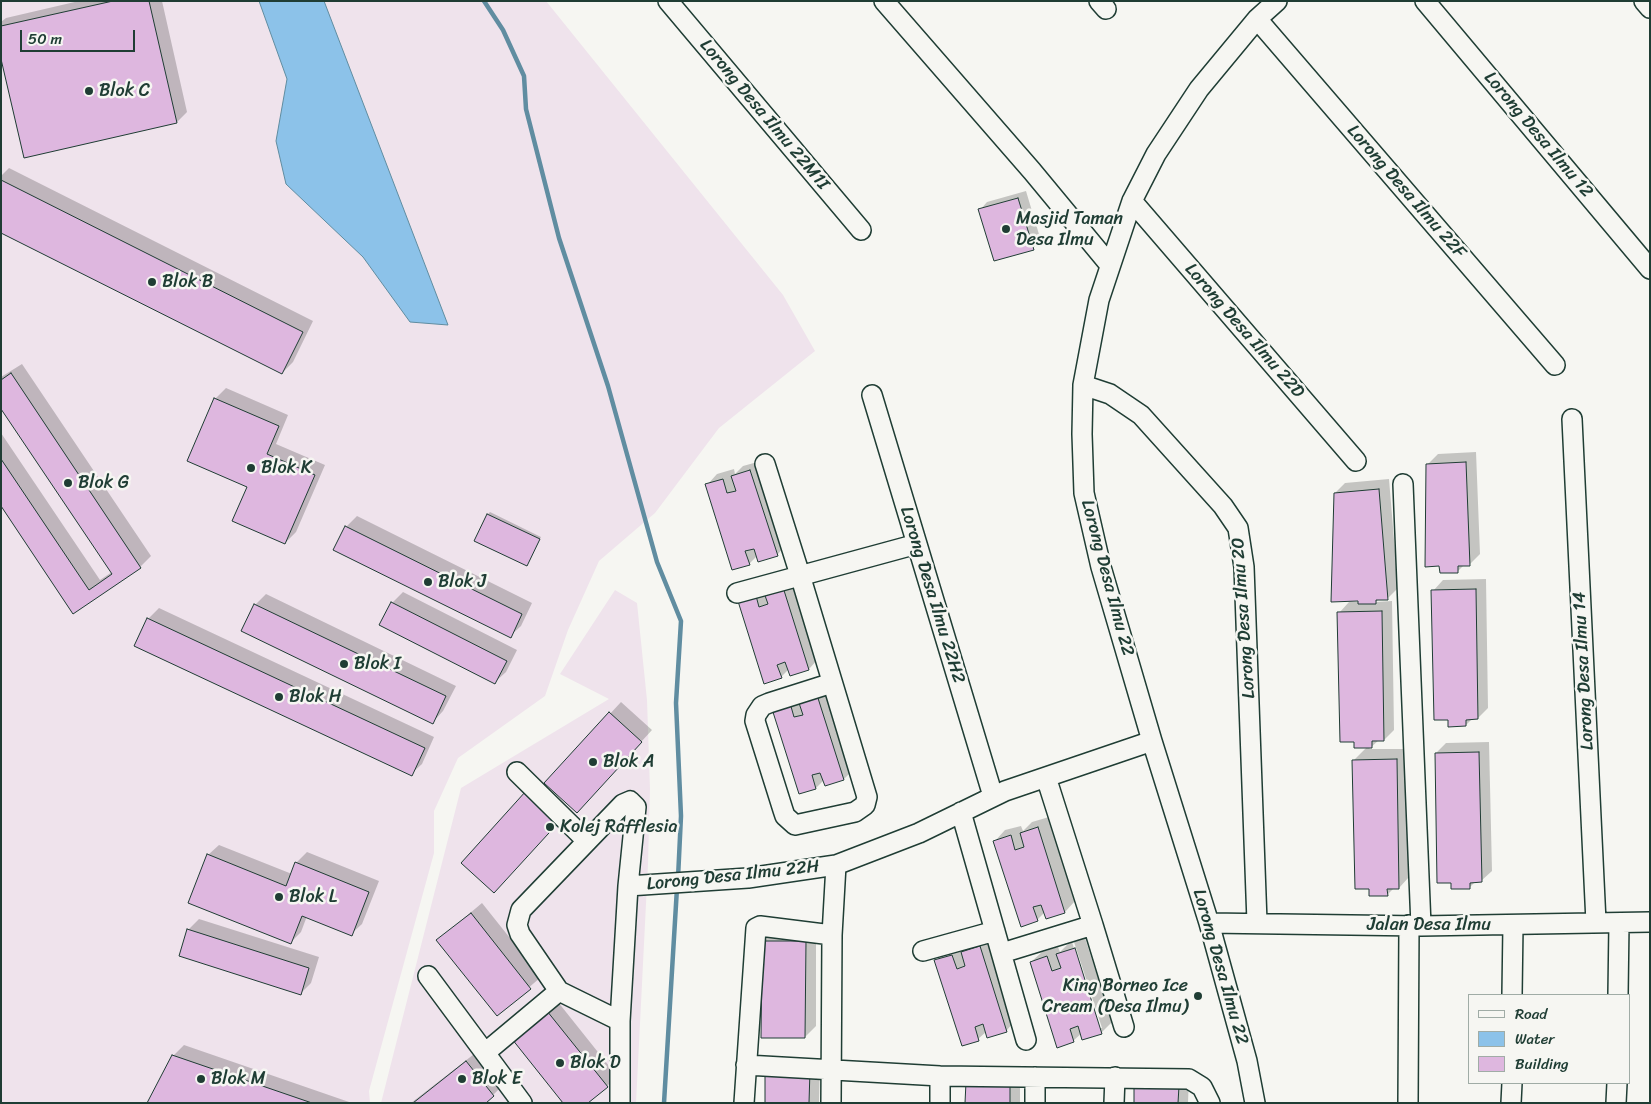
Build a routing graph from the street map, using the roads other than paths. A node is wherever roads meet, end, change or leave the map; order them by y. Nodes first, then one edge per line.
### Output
1 (668, 1) edge
2 (884, 1) edge
3 (1277, 1) edge
4 (1425, 1) edge
5 (1644, 1) edge
6 (1650, 8) edge
7 (1257, 19) junction
8 (1132, 201) junction
9 (860, 230) dead end
10 (1109, 264) junction
11 (1650, 269) edge
12 (1555, 366) dead end
13 (1083, 386) junction
14 (872, 395) dead end
15 (1572, 419) dead end
16 (1356, 461) dead end
17 (766, 464) dead end
18 (1403, 484) dead end
19 (917, 544) junction
20 (800, 575) junction
21 (737, 593) dead end
22 (832, 683) junction
23 (1152, 741) junction
24 (517, 772) dead end
25 (1046, 777) junction
26 (993, 796) junction
27 (961, 812) junction
28 (588, 841) junction
29 (836, 865) junction
30 (628, 886) junction
31 (1257, 922) junction
32 (1596, 922) junction
33 (1650, 922) edge
34 (1209, 923) junction
35 (1619, 923) junction
36 (1093, 925) junction
37 (1513, 925) junction
38 (1415, 926) junction
39 (995, 931) junction
40 (832, 935) junction
41 (923, 952) dead end
42 (1002, 953) junction
43 (428, 976) dead end
44 (559, 991) junction
45 (1512, 994) edge
46 (1618, 994) edge
47 (620, 1021) junction
48 (1124, 1027) dead end
49 (1026, 1040) dead end
50 (486, 1052) junction
51 (746, 1065) junction
52 (832, 1070) junction
53 (940, 1076) junction
54 (1035, 1077) junction
55 (1114, 1077) junction
56 (1512, 1084) edge
57 (1617, 1084) edge
58 (516, 1101) edge
59 (620, 1103) edge
60 (744, 1103) edge
61 (831, 1103) edge
62 (940, 1103) edge
63 (1035, 1103) edge
64 (1114, 1103) edge
65 (1210, 1103) edge
66 (1255, 1103) edge
67 (1408, 1103) edge
68 (1512, 1103) edge
69 (1616, 1103) edge

1 - 9 street, Lorong Desa Ilmu 22M1I
2 - 10 street
3 - 7 street, Lorong Desa Ilmu 22
4 - 11 street, Lorong Desa Ilmu 12
5 - 6 street
7 - 8 street, Lorong Desa Ilmu 22
7 - 12 street, Lorong Desa Ilmu 22F
8 - 10 street, Lorong Desa Ilmu 22
8 - 16 street, Lorong Desa Ilmu 22D
10 - 13 street, Lorong Desa Ilmu 22
13 - 23 street, Lorong Desa Ilmu 22
13 - 31 street, Lorong Desa Ilmu 20
14 - 19 street, Lorong Desa Ilmu 22H2
15 - 32 street, Lorong Desa Ilmu 14
17 - 20 street
18 - 38 street
19 - 20 street
19 - 26 street, Lorong Desa Ilmu 22H2
20 - 21 street
20 - 22 street
22 - 22 street
23 - 25 street, Lorong Desa Ilmu 22H
23 - 34 street, Lorong Desa Ilmu 22
24 - 28 street
25 - 26 street, Lorong Desa Ilmu 22H
25 - 36 street
26 - 27 street, Lorong Desa Ilmu 22H
27 - 29 street, Lorong Desa Ilmu 22H
27 - 39 street
28 - 30 street
28 - 44 street
29 - 30 street, Lorong Desa Ilmu 22H
29 - 40 street
30 - 47 street, Lorong Desa Ilmu 22H
31 - 34 street, Jalan Desa Ilmu
31 - 38 street, Jalan Desa Ilmu
32 - 35 street, Jalan Desa Ilmu
32 - 37 street, Jalan Desa Ilmu
33 - 35 street, Jalan Desa Ilmu
34 - 66 street, Lorong Desa Ilmu 22
35 - 46 street
36 - 42 street
36 - 48 street
37 - 38 street, Jalan Desa Ilmu
37 - 45 street
38 - 67 street
39 - 41 street
39 - 42 street
40 - 51 street
40 - 52 street
42 - 49 street
43 - 50 street
44 - 47 street
44 - 50 street
47 - 59 street, Lorong Desa Ilmu 22H
50 - 58 street
51 - 52 street
51 - 60 street
52 - 53 street
52 - 61 street
53 - 54 street
53 - 62 street
54 - 55 street
54 - 63 street
55 - 64 street
55 - 65 street
56 - 68 street
57 - 69 street

